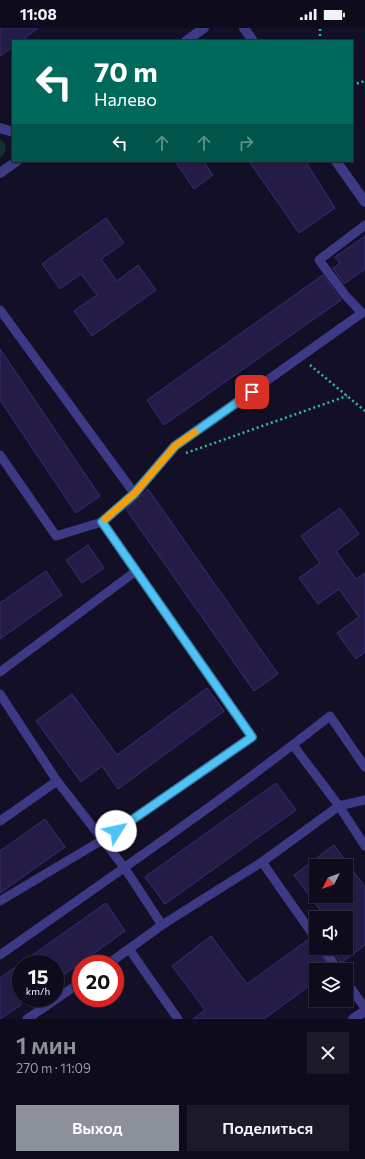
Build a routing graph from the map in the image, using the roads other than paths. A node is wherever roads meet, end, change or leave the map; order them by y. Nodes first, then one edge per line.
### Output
1 (204, 28) edge
2 (244, 28) edge
3 (187, 40) edge
4 (252, 40) edge
5 (0, 128) edge
6 (12, 132) edge
7 (16, 162) edge
8 (337, 162) edge
9 (0, 173) edge
10 (365, 202) edge
11 (365, 225) edge
12 (0, 310) edge
13 (363, 316) edge
14 (0, 455) edge
15 (134, 494) junction
16 (102, 522) junction
17 (136, 571) junction
18 (0, 672) edge
19 (0, 694) edge
20 (293, 745) junction
21 (365, 767) edge
22 (57, 781) junction
23 (365, 800) edge
24 (339, 806) junction
25 (0, 822) edge
26 (104, 840) junction
27 (365, 846) edge
28 (262, 862) junction
29 (124, 867) junction
30 (0, 901) edge
31 (162, 925) junction
32 (309, 929) edge
33 (130, 949) junction
34 (0, 955) edge
35 (121, 955) edge
36 (72, 988) edge
37 (353, 991) edge
38 (365, 1009) edge
39 (28, 1019) edge
40 (178, 1019) edge
41 (353, 1019) edge

1 - 3 street
2 - 4 street
5 - 6 street
7 - 9 street
8 - 10 street
11 - 13 lane
12 - 15 lane
13 - 15 lane
14 - 16 lane
15 - 16 lane
16 - 17 lane
17 - 18 lane
17 - 26 lane
19 - 22 lane
20 - 21 lane
20 - 24 lane
20 - 29 lane
22 - 25 lane
22 - 26 lane
23 - 24 lane
24 - 27 lane
24 - 28 lane
26 - 29 lane
26 - 30 lane
28 - 31 lane
28 - 32 lane
29 - 31 lane
29 - 34 lane
31 - 33 lane
33 - 35 lane
33 - 40 lane
36 - 39 lane
37 - 38 lane
38 - 41 street

